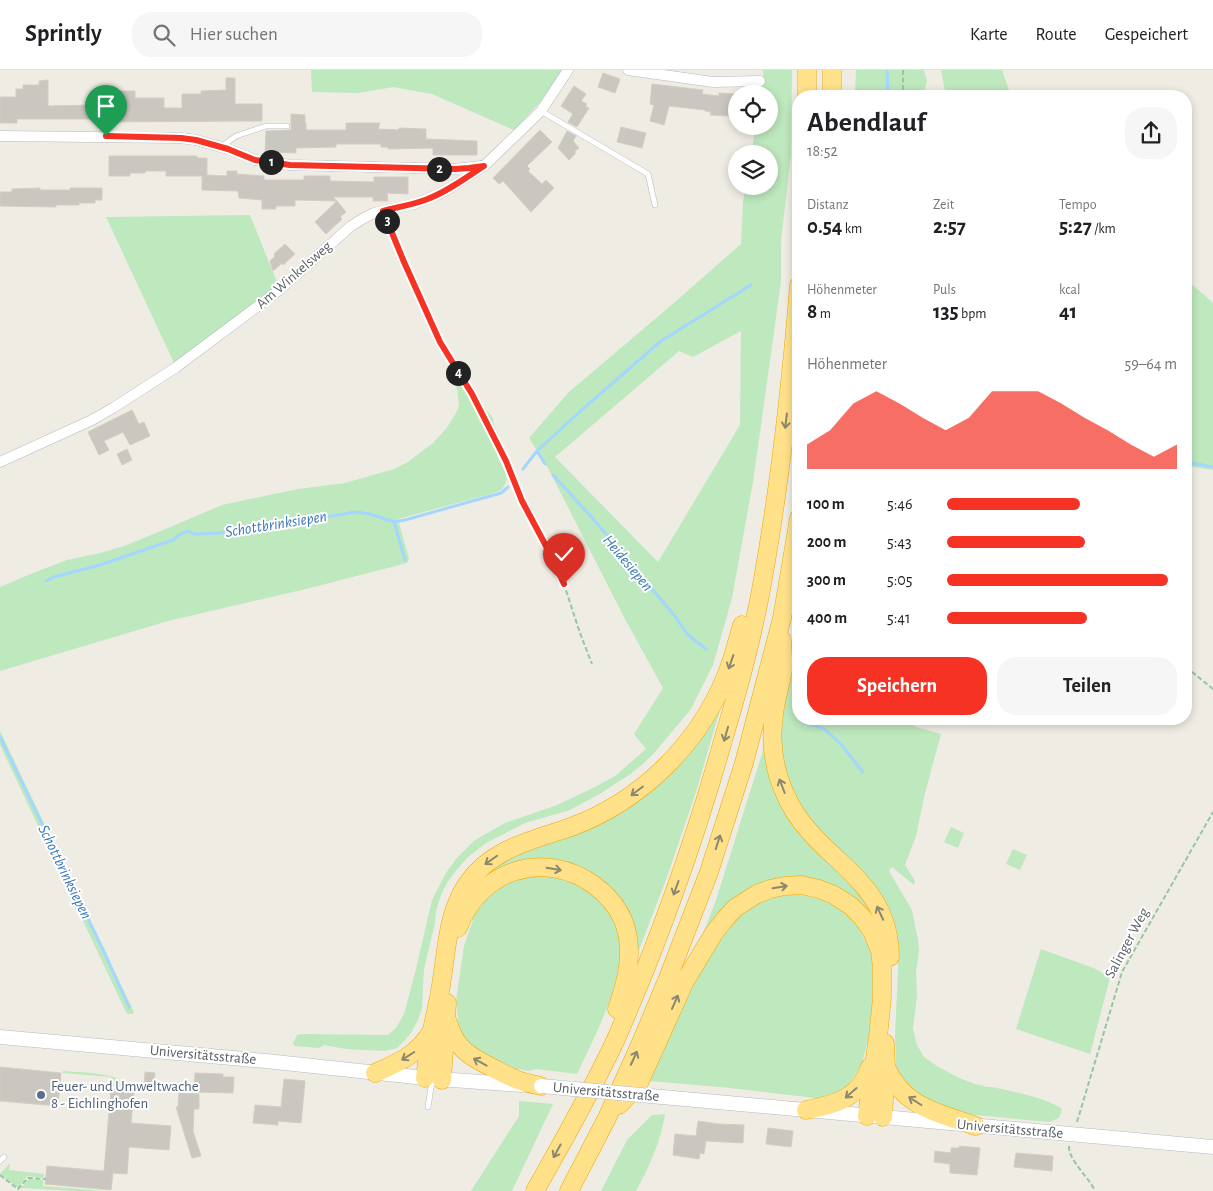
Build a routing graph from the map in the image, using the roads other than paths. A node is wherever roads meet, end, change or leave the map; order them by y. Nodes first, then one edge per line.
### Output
1 (568, 70) edge
2 (628, 70) edge
3 (807, 70) edge
4 (832, 70) edge
5 (760, 81) dead end
6 (807, 90) edge
7 (832, 90) edge
8 (541, 111) junction
9 (287, 126) dead end
10 (0, 136) edge
11 (221, 147) junction
12 (484, 166) junction
13 (655, 205) dead end
14 (792, 368) edge
15 (0, 462) edge
16 (773, 515) junction
17 (792, 559) edge
18 (782, 618) junction
19 (446, 1015) junction
20 (432, 1030) junction
21 (0, 1037) edge
22 (875, 1052) junction
23 (886, 1066) junction
24 (375, 1072) junction
25 (433, 1079) junction
26 (541, 1086) junction
27 (428, 1107) dead end
28 (579, 1110) junction
29 (806, 1110) junction
30 (875, 1117) junction
31 (607, 1118) junction
32 (976, 1126) junction
33 (1213, 1147) edge
34 (535, 1191) edge
35 (568, 1191) edge

1 - 8 street, Am Winkelsweg
2 - 5 street
3 - 6 highway
4 - 7 highway
8 - 12 street, Am Winkelsweg
8 - 13 lane
9 - 11 lane
10 - 11 street
11 - 12 street
12 - 15 street, Am Winkelsweg
14 -> 16 highway
16 -> 20 highway
16 -> 28 highway
17 - 18 highway
23 -> 18 highway
31 -> 18 highway
19 - 25 highway
26 -> 19 highway
19 -> 28 highway
20 -> 24 highway
20 - 25 highway
21 - 24 main road, Universitätsstraße
22 -> 29 highway
22 - 30 highway
31 -> 22 highway
23 - 30 highway
32 -> 23 highway
24 - 25 main road, Universitätsstraße
25 - 26 main road, Universitätsstraße
25 - 27 lane
26 - 29 main road, Universitätsstraße, bridge
28 -> 34 highway
29 - 30 main road, Universitätsstraße
30 - 32 main road, Universitätsstraße
31 - 35 highway
32 - 33 main road, Universitätsstraße

